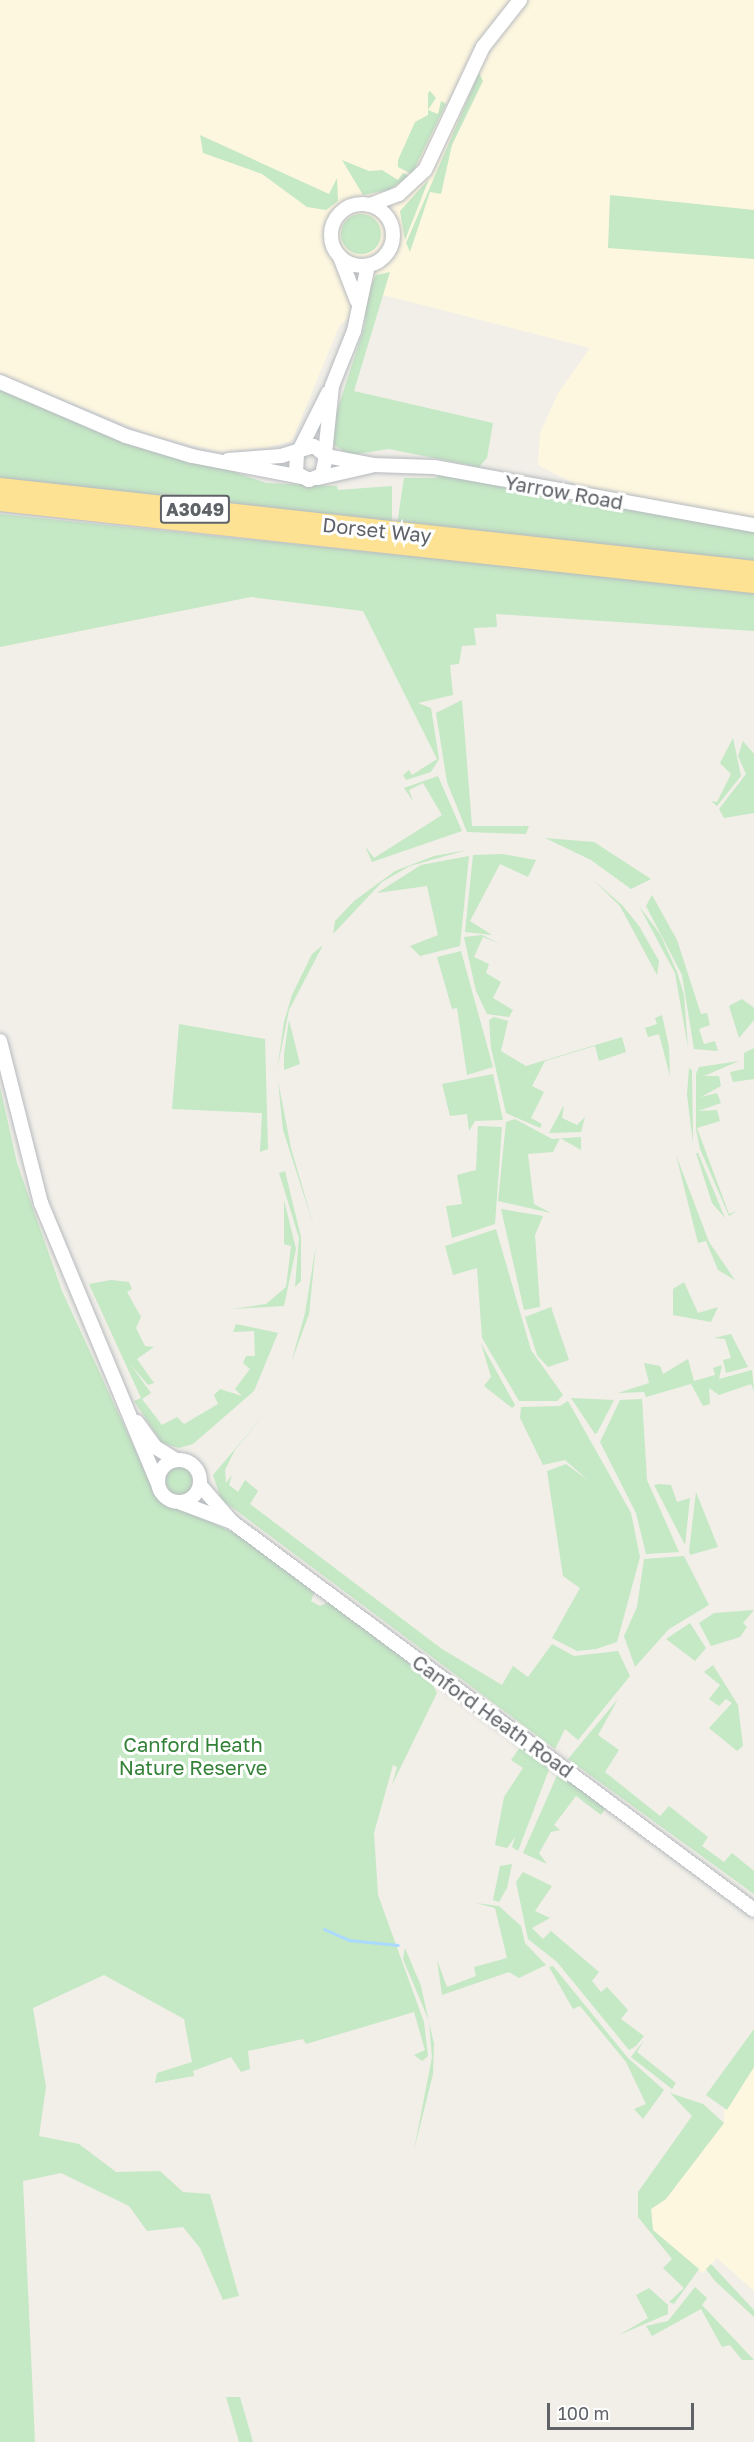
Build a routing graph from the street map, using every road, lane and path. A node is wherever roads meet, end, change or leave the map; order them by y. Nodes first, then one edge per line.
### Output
1 (520, 0) edge
2 (399, 194) junction
3 (370, 205) junction
4 (391, 223) junction
5 (340, 257) junction
6 (368, 265) junction
7 (358, 303) junction
8 (0, 382) edge
9 (332, 386) junction
10 (298, 450) junction
11 (326, 455) junction
12 (217, 461) junction
13 (373, 465) junction
14 (301, 477) junction
15 (318, 478) junction
16 (0, 487) edge
17 (0, 502) edge
18 (754, 525) edge
19 (754, 570) edge
20 (754, 584) edge
21 (0, 1041) edge
22 (120, 1394) junction
23 (176, 1460) junction
24 (157, 1482) junction
25 (200, 1485) junction
26 (181, 1503) junction
27 (232, 1522) junction
28 (754, 1910) edge

1 - 2 street
2 - 3 street
2 - 4 street
3 - 4 street
3 - 5 street
4 - 6 street
5 - 6 street
5 - 7 street
6 - 7 street
7 - 9 street
8 - 12 street
9 - 10 street
9 - 11 street
10 - 11 street
10 - 12 street
10 - 14 street
11 - 13 street, Yarrow Road
11 - 15 street
12 - 14 street
13 - 15 street, Yarrow Road
13 - 18 street, Yarrow Road
14 - 15 street
16 - 19 highway, Dorset Way / A3049
17 - 20 highway, Dorset Way / A3049
21 - 22 street
22 - 23 street
22 - 24 street
23 - 24 street
23 - 25 street
24 - 26 street
25 - 26 street
25 - 27 street, Canford Heath Road
26 - 27 street, Canford Heath Road
27 - 28 street, Canford Heath Road

